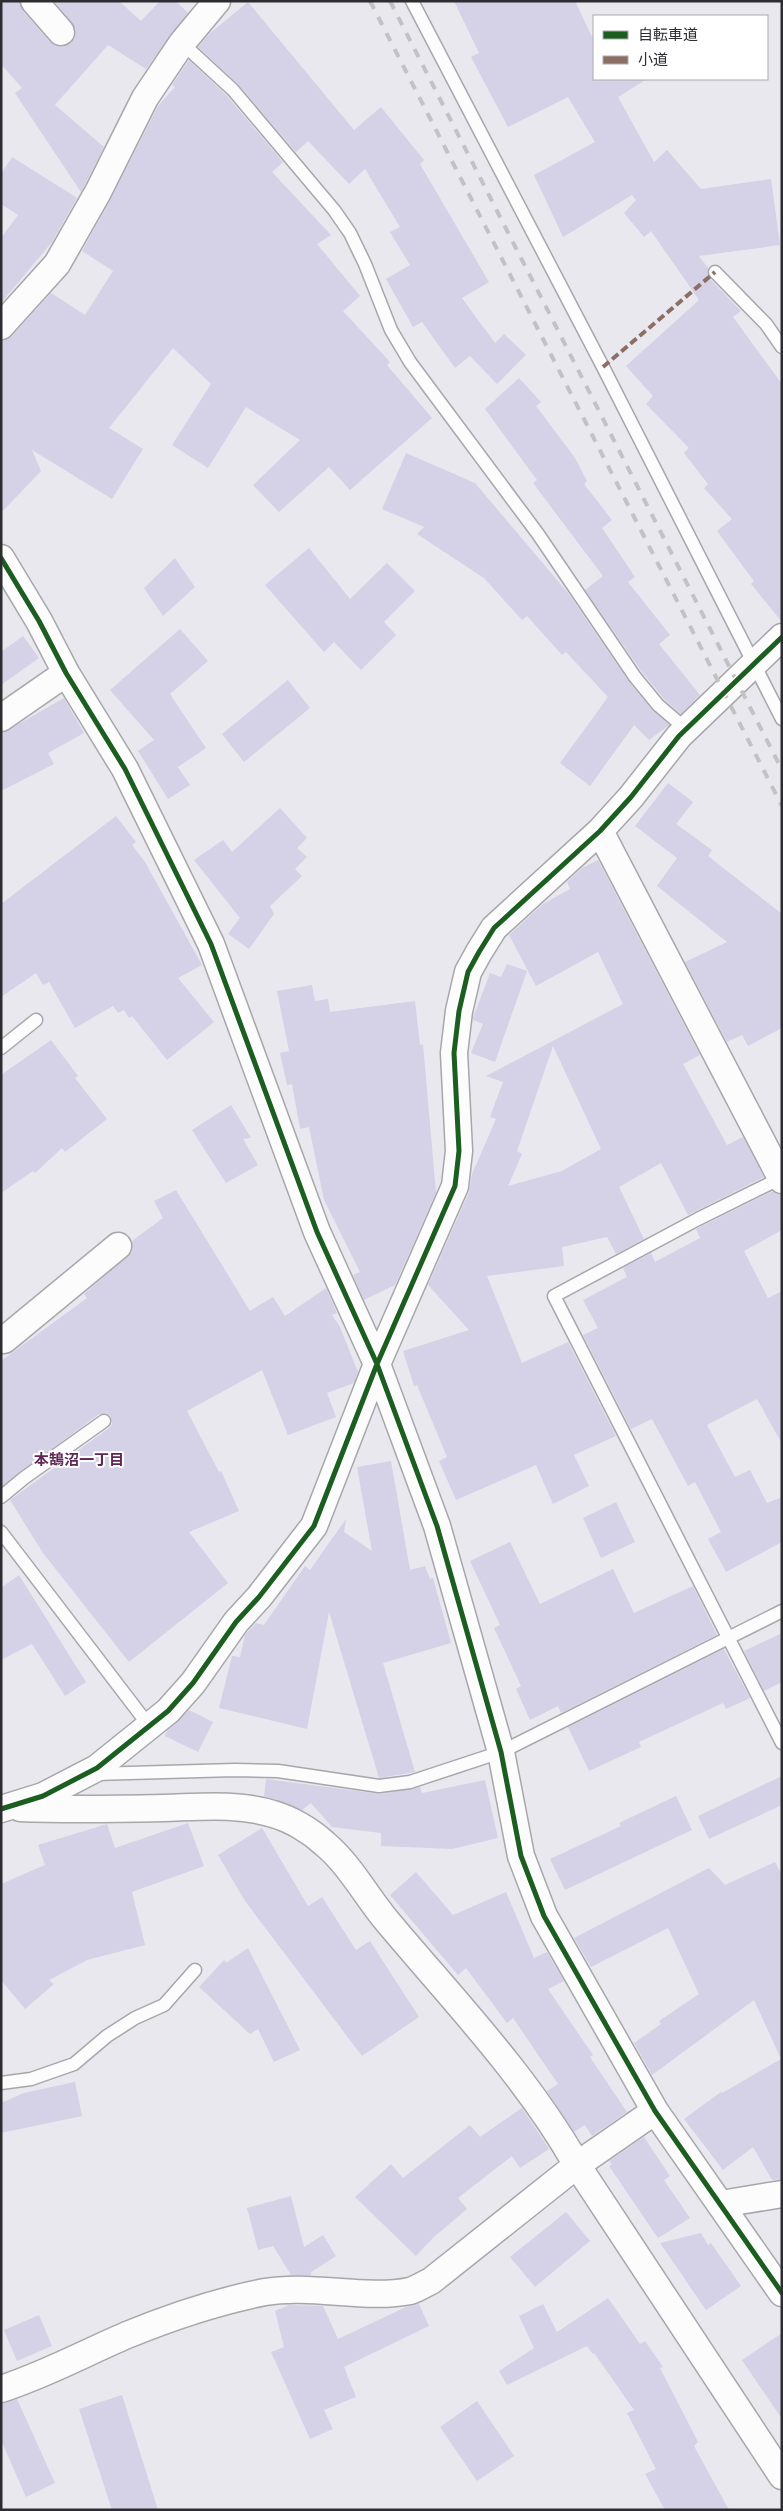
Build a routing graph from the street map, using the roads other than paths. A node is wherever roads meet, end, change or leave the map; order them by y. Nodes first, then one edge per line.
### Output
1 (34, 1) edge
2 (217, 1) edge
3 (412, 1) edge
4 (61, 32) dead end
5 (182, 43) junction
6 (715, 272) dead end
7 (1, 326) edge
8 (782, 347) edge
9 (1, 558) edge
10 (782, 637) edge
11 (752, 663) junction
12 (66, 673) junction
13 (1, 718) edge
14 (782, 719) edge
15 (686, 729) junction
16 (600, 831) junction
17 (36, 1020) dead end
18 (1, 1048) edge
19 (781, 1179) edge
20 (118, 1246) dead end
21 (1, 1340) edge
22 (377, 1364) junction
23 (104, 1421) dead end
24 (1, 1496) edge
25 (1, 1532) edge
26 (782, 1611) edge
27 (728, 1637) junction
28 (150, 1727) junction
29 (782, 1743) edge
30 (501, 1752) junction
31 (84, 1775) junction
32 (3, 1808) edge
33 (195, 1970) dead end
34 (1, 2083) edge
35 (655, 2111) junction
36 (577, 2165) junction
37 (782, 2194) edge
38 (721, 2204) junction
39 (782, 2293) edge
40 (1, 2389) edge
41 (782, 2476) edge

1 - 4 street
2 - 5 street
3 - 11 lane
5 - 7 street
5 - 15 lane
6 - 8 lane
9 - 12 street
10 - 11 street
11 - 14 lane
11 - 15 street
12 - 13 street
12 - 22 street
15 - 16 street
16 - 19 street
16 - 22 street
17 - 18 lane
19 - 27 lane
20 - 21 street
22 - 28 street
22 - 30 street
23 - 24 lane
25 - 28 lane
26 - 27 lane
27 - 29 lane
27 - 30 lane
28 - 31 street
30 - 31 lane
30 - 35 street
31 - 32 street
32 - 36 street
33 - 34 lane
35 - 36 street
35 - 38 street
36 - 40 street
36 - 41 street
37 - 38 street
38 - 39 street

